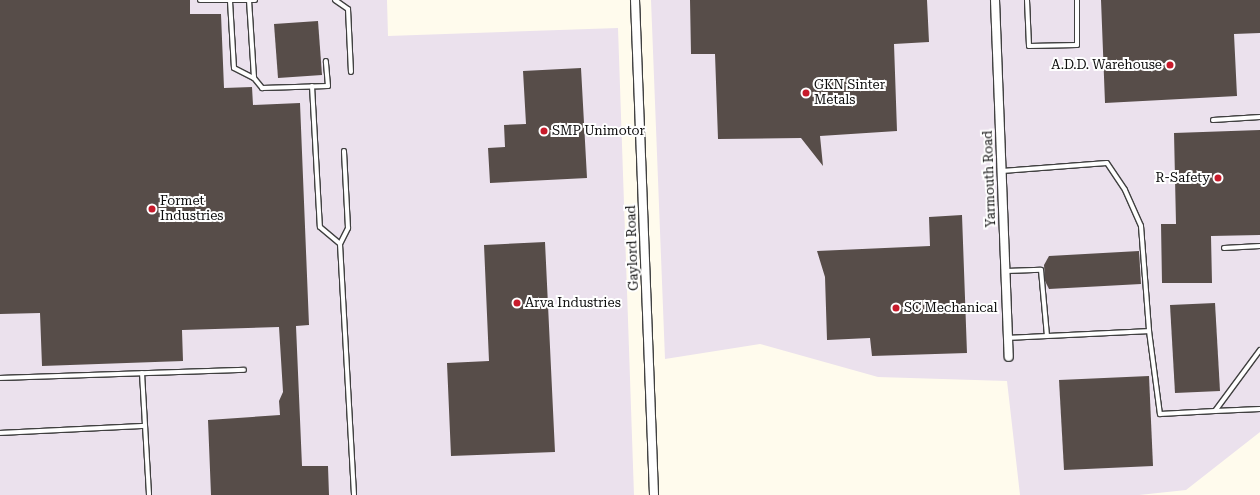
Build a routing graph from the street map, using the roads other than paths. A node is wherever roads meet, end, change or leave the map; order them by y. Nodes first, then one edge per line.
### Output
1 (200, 0) edge
2 (249, 0) edge
3 (255, 0) edge
4 (335, 0) edge
5 (635, 0) edge
6 (995, 0) edge
7 (1027, 0) edge
8 (1077, 0) edge
9 (230, 1) edge
10 (326, 61) dead end
11 (351, 72) dead end
12 (254, 78) junction
13 (312, 86) junction
14 (1260, 118) edge
15 (1214, 120) dead end
16 (344, 151) dead end
17 (1002, 171) junction
18 (340, 244) junction
19 (1260, 246) edge
20 (1224, 248) dead end
21 (1006, 271) junction
22 (1149, 331) junction
23 (1047, 336) junction
24 (1008, 338) junction
25 (1260, 350) edge
26 (1009, 357) dead end
27 (244, 370) dead end
28 (142, 373) junction
29 (0, 378) edge
30 (1260, 409) edge
31 (1215, 411) junction
32 (145, 426) junction
33 (0, 433) edge
34 (149, 495) edge
35 (354, 495) edge
36 (654, 495) edge

1 - 9 lane
2 - 3 lane
2 - 9 lane
2 - 12 lane
4 - 11 lane
5 - 36 street, Gaylord Road
6 - 17 street, Yarmouth Road
7 - 8 lane
9 - 12 lane
10 - 13 lane
12 - 13 lane
13 - 18 lane
14 - 15 lane
16 - 18 lane
17 - 21 street, Yarmouth Road
17 - 22 lane
18 - 35 lane
19 - 20 lane
21 - 23 lane
21 - 24 street, Yarmouth Road
22 - 23 lane
22 - 31 lane
23 - 24 lane
24 - 26 street, Yarmouth Road
25 - 31 lane
27 - 28 lane
28 - 29 lane
28 - 32 lane
30 - 31 lane
32 - 33 lane
32 - 34 lane

